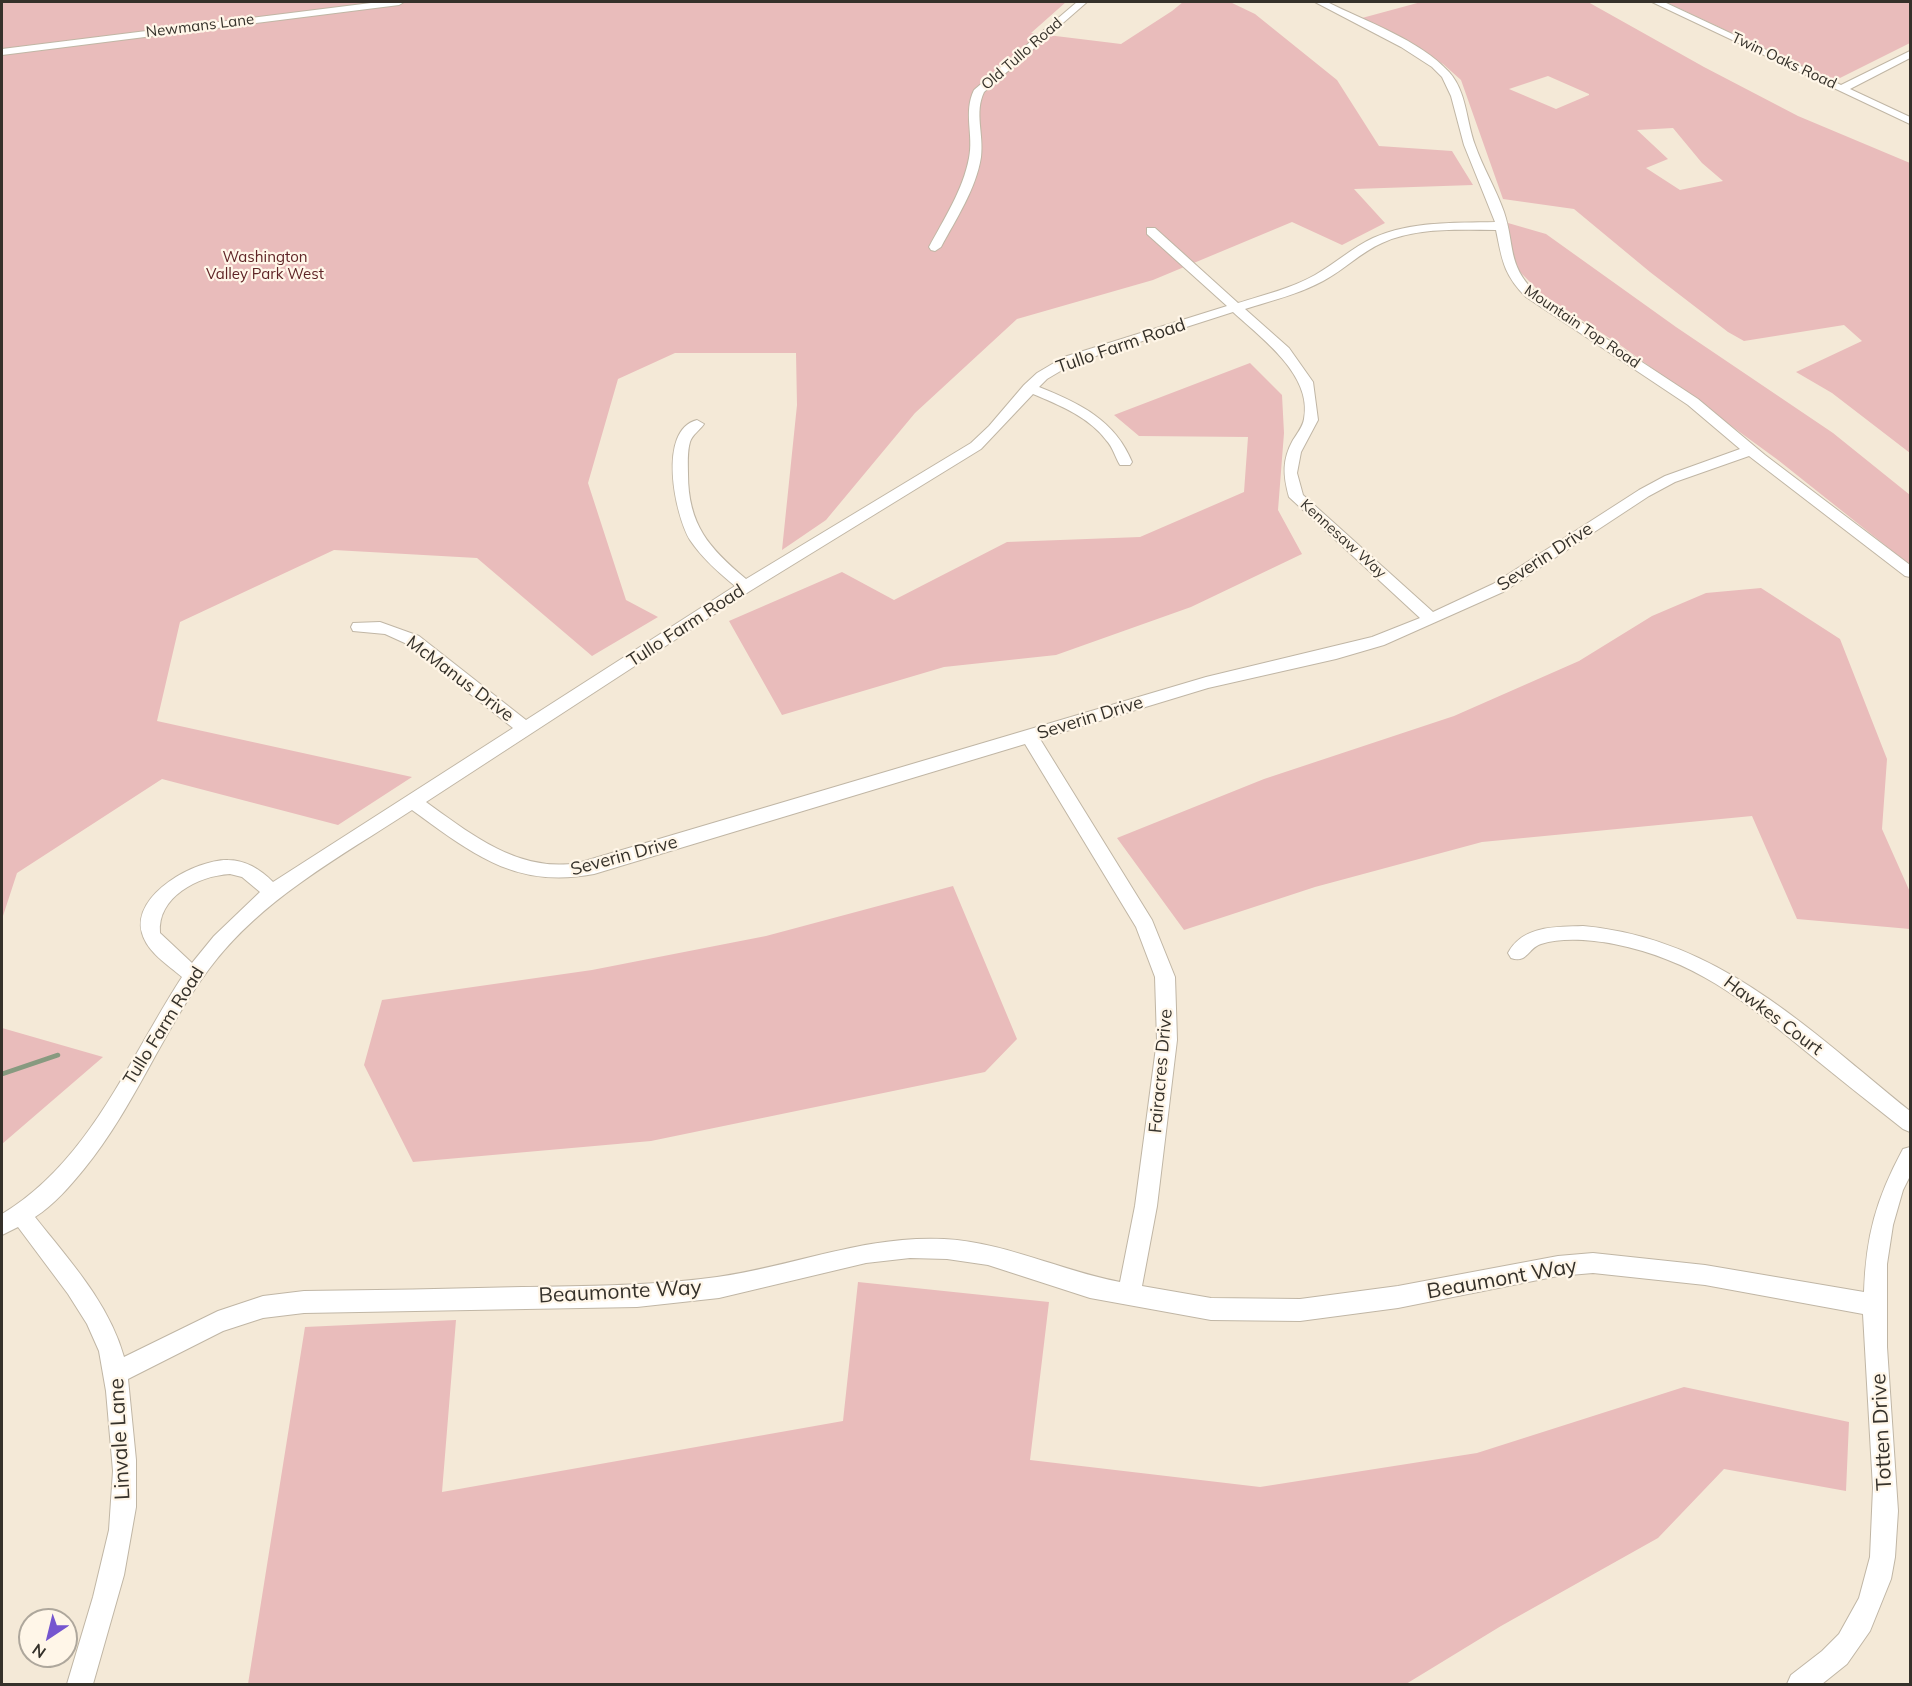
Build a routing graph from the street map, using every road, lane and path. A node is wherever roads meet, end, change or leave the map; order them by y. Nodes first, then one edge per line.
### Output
1 (399, 2) edge
2 (1082, 2) edge
3 (1320, 2) edge
4 (1657, 2) edge
5 (2, 52) edge
6 (1911, 54) edge
7 (1840, 89) junction
8 (1911, 121) edge
9 (1502, 226) junction
10 (1151, 231) dead end
11 (935, 247) dead end
12 (1235, 309) junction
13 (1029, 388) junction
14 (697, 424) dead end
15 (1751, 450) junction
16 (1125, 462) dead end
17 (1911, 572) edge
18 (745, 587) junction
19 (1431, 619) junction
20 (358, 627) dead end
21 (526, 729) junction
22 (1029, 736) junction
23 (412, 801) junction
24 (272, 892) junction
25 (1518, 953) dead end
26 (194, 975) junction
27 (1911, 1124) edge
28 (1911, 1156) edge
29 (12, 1221) edge
30 (1129, 1295) junction
31 (1874, 1305) junction
32 (116, 1374) junction
33 (80, 1684) edge
34 (1800, 1684) edge

1 - 5 street, Newmans Lane
2 - 11 street, Old Tullo Road
3 - 9 street, Mountain Top Road
4 - 7 street, Twin Oaks Road
6 - 7 street, Twin Oaks Road
7 - 8 street
9 - 12 street, Tullo Farm Road
9 - 15 street, Mountain Top Road
10 - 12 street, Kennesaw Way
12 - 13 street, Tullo Farm Road
12 - 19 street, Kennesaw Way
13 - 16 street
13 - 18 street, Tullo Farm Road
14 - 18 street
15 - 17 street, Mountain Top Road
15 - 19 street, Severin Drive
18 - 21 street, Tullo Farm Road
19 - 22 street, Severin Drive
20 - 21 street, McManus Drive
21 - 23 street, Tullo Farm Road
22 - 23 street, Severin Drive
22 - 30 street, Fairacres Drive
23 - 24 street, Tullo Farm Road
24 - 26 street, Tullo Farm Road
24 - 26 street
25 - 27 street, Hawkes Court
26 - 29 street, Tullo Farm Road
28 - 31 street, Totten Drive
29 - 32 street, Linvale Lane
30 - 31 street, Beaumont Way
30 - 32 street, Beaumonte Way
31 - 34 street, Totten Drive
32 - 33 street, Linvale Lane

